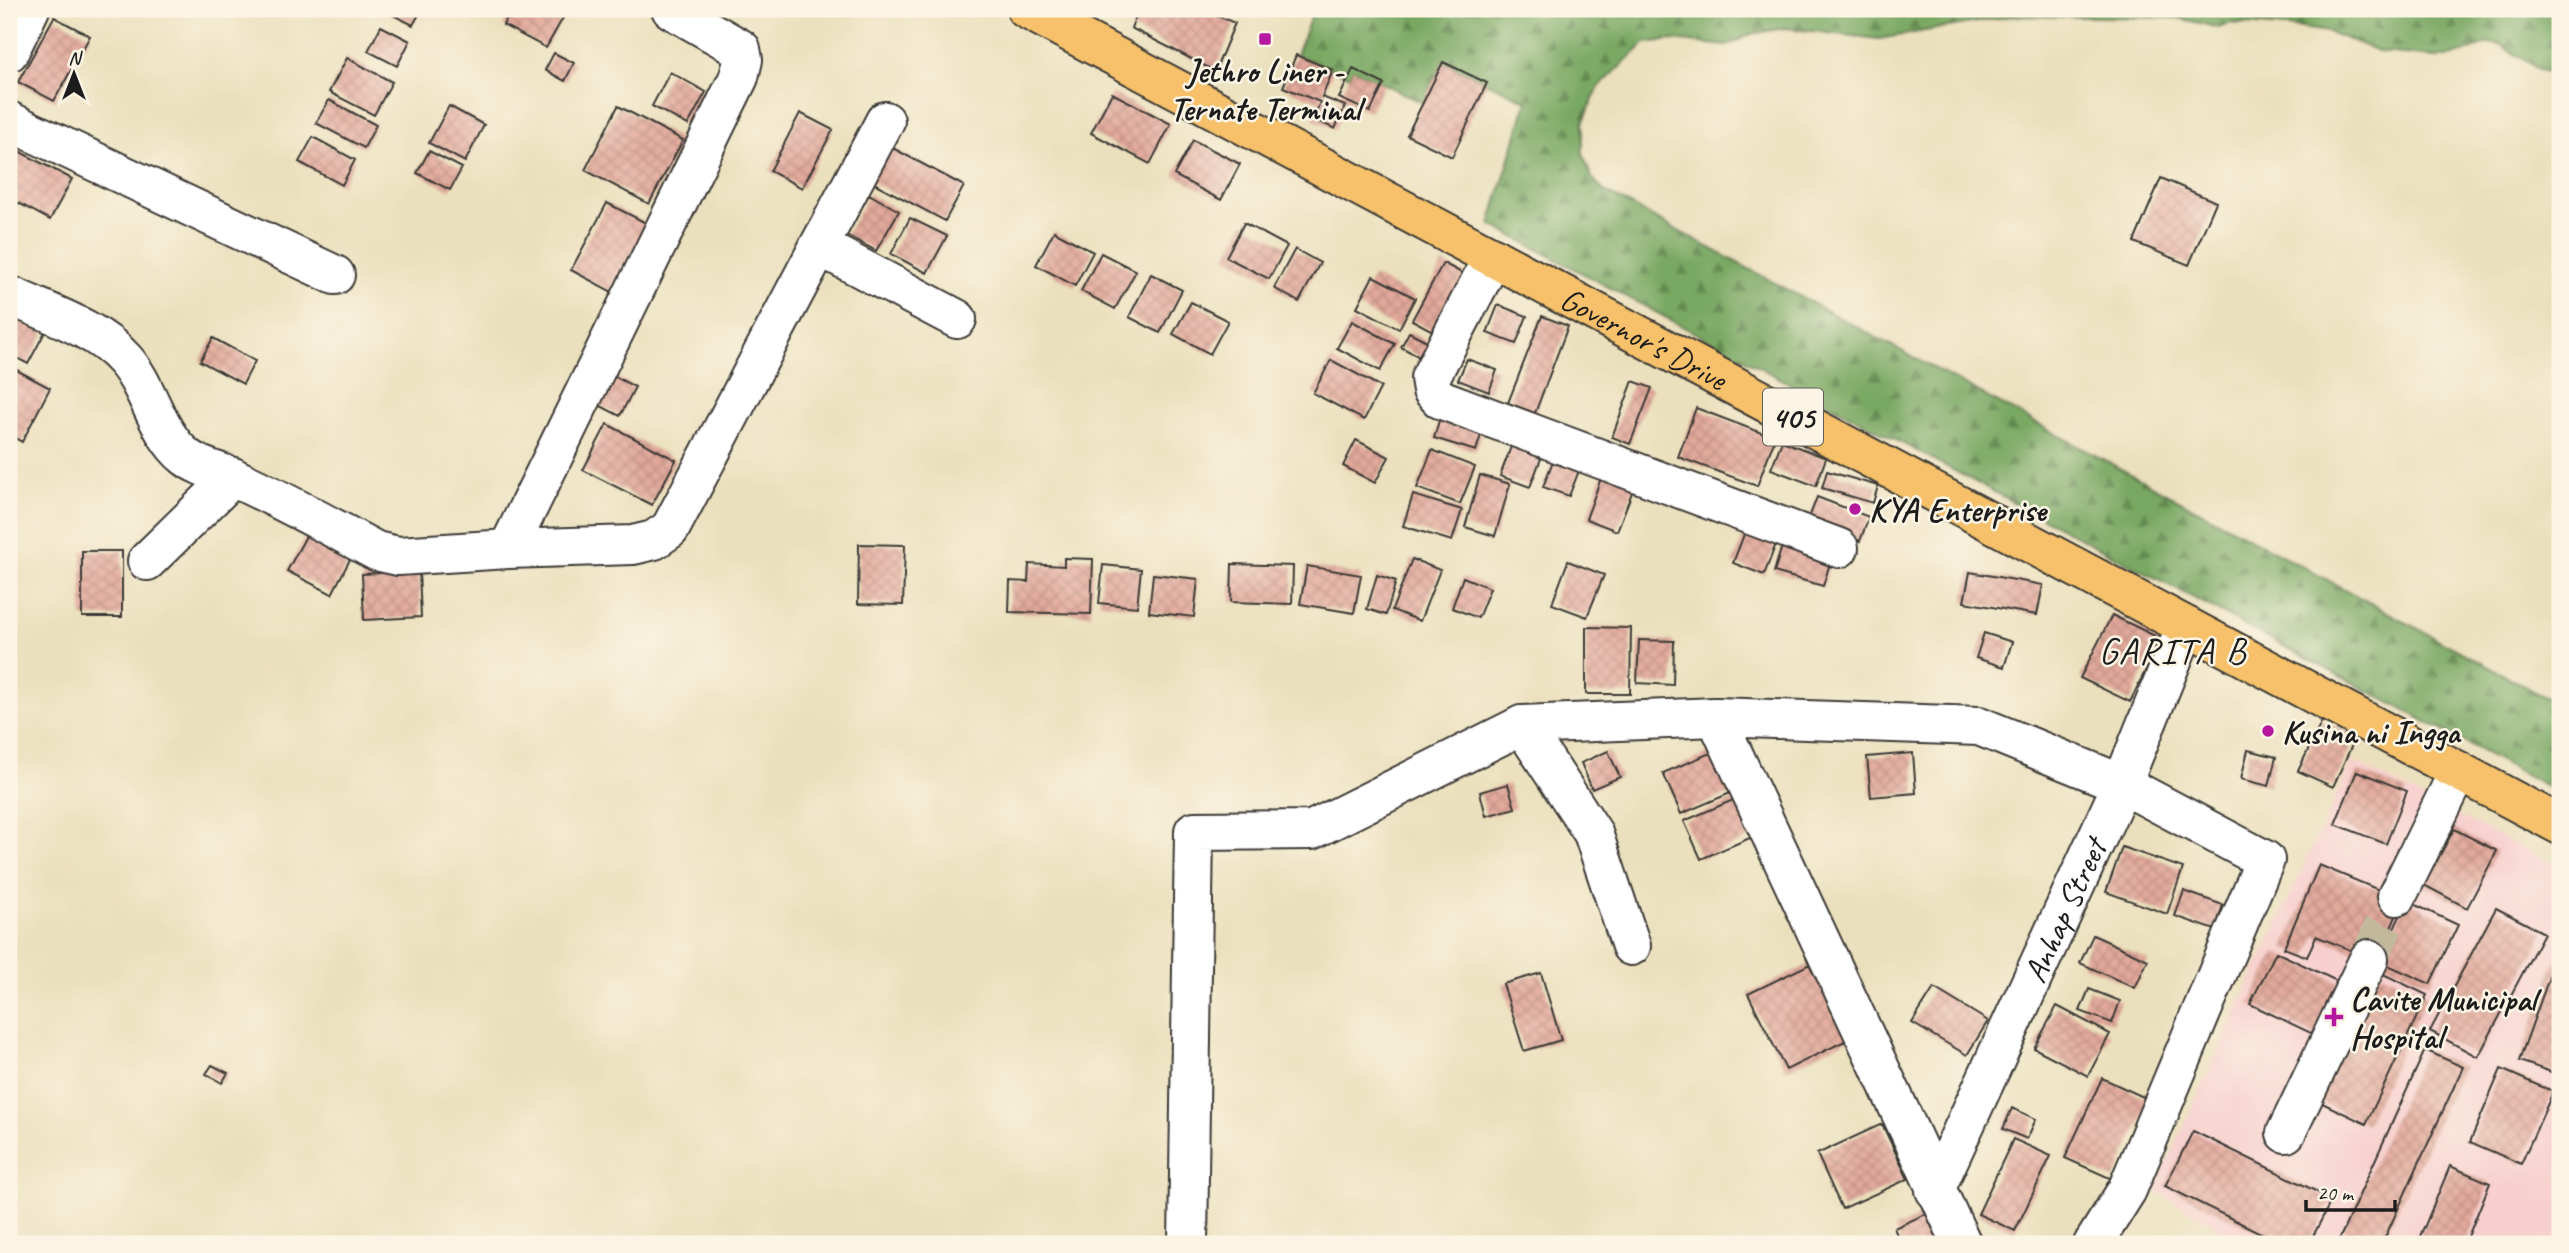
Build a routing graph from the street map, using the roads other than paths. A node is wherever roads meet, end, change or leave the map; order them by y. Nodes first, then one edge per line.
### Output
1 (30, 9) edge
2 (671, 9) edge
3 (1026, 9) edge
4 (9, 52) edge
5 (9, 121) edge
6 (885, 121) dead end
7 (819, 246) junction
8 (1493, 257) junction
9 (335, 275) dead end
10 (9, 295) edge
11 (957, 319) dead end
12 (233, 477) junction
13 (1839, 548) dead end
14 (508, 549) junction
15 (147, 561) dead end
16 (2186, 626) junction
17 (1716, 717) junction
18 (1522, 725) junction
19 (2459, 771) junction
20 (2122, 784) junction
21 (2560, 825) edge
22 (2397, 896) tunnel mouth
23 (1631, 946) dead end
24 (2369, 959) tunnel mouth
25 (2286, 1133) dead end
26 (1935, 1190) junction
27 (1188, 1244) edge
28 (1962, 1244) edge
29 (2093, 1244) edge

1 - 4 street
2 - 14 street
3 - 8 main road, Governor's Drive / 405
5 - 9 street
6 - 7 street
7 - 11 street
7 - 14 street
8 - 13 street
8 - 16 main road, Governor's Drive / 405
10 - 12 street
12 - 14 street
12 - 15 street
16 - 19 main road, Governor's Drive / 405
16 - 20 street, Anhap Street
17 - 18 street
17 - 20 street
17 - 26 street
18 - 23 street
18 - 27 street
19 - 21 main road, Governor's Drive / 405
19 - 22 street
20 - 26 street, Anhap Street
20 - 29 street
24 - 25 street
26 - 28 street

